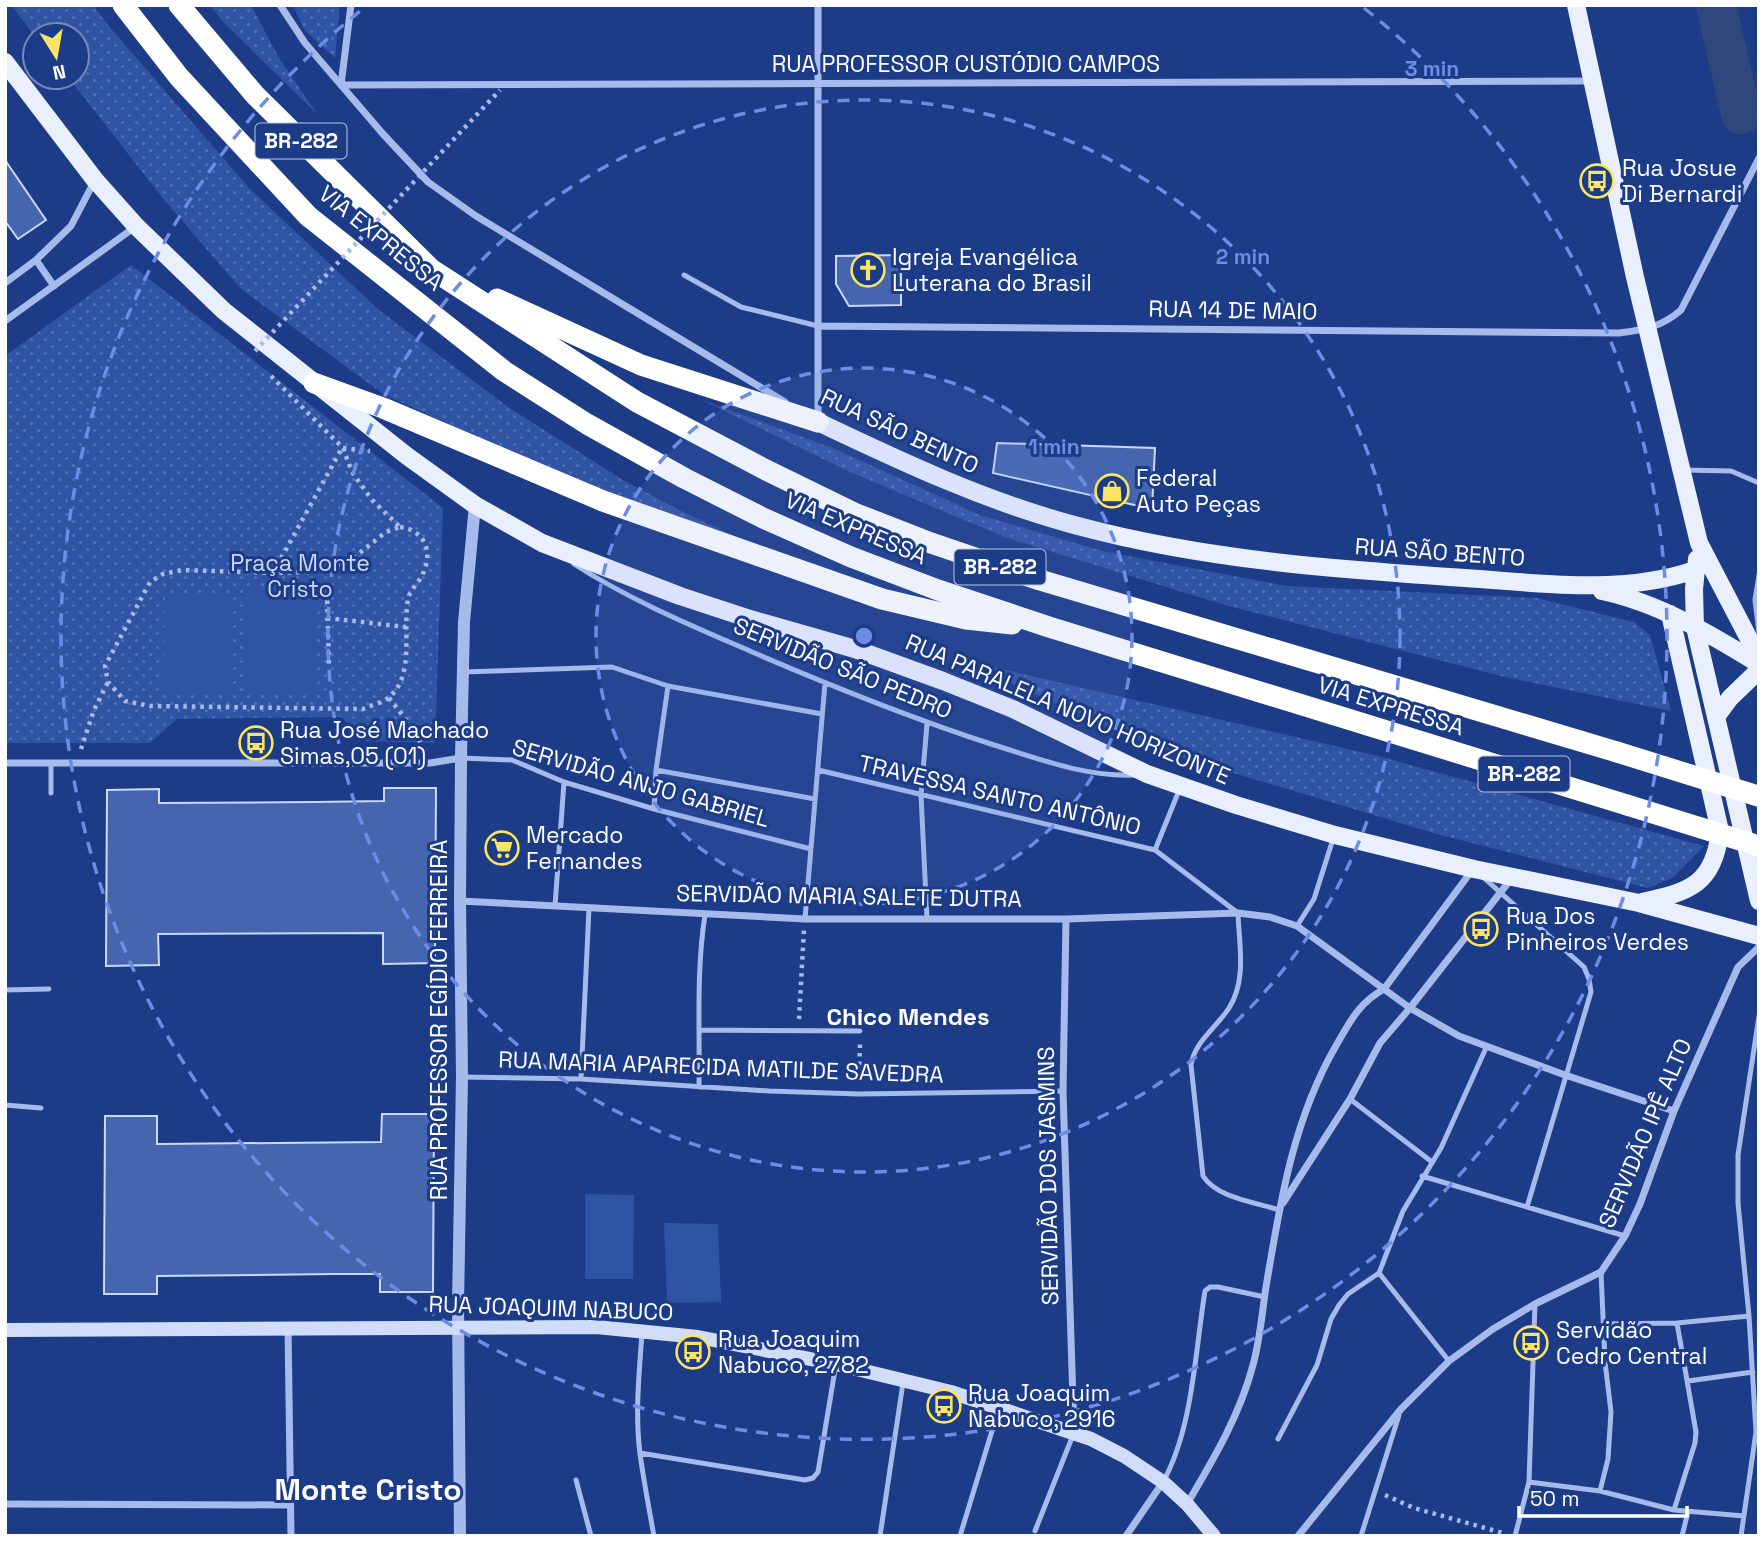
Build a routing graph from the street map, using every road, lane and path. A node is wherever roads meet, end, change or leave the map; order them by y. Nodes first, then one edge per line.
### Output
1 (123, 5) edge
2 (179, 5) edge
3 (280, 5) edge
4 (351, 5) edge
5 (818, 5) edge
6 (1576, 5) edge
7 (5, 62) edge
8 (1592, 81) junction
9 (818, 83) junction
10 (341, 85) junction
11 (500, 90) dead end
12 (1759, 158) edge
13 (95, 180) junction
14 (136, 226) junction
15 (36, 260) junction
16 (431, 269) junction
17 (684, 275) dead end
18 (5, 283) edge
19 (54, 286) junction
20 (5, 321) edge
21 (818, 326) junction
22 (1648, 329) junction
23 (255, 351) dead end
24 (314, 383) junction
25 (818, 422) junction
26 (1681, 470) junction
27 (1759, 483) edge
28 (475, 505) junction
29 (400, 527) junction
30 (542, 543) junction
31 (1699, 543) junction
32 (1695, 570) junction
33 (273, 573) junction
34 (1759, 575) edge
35 (1578, 586) junction
36 (327, 592) dead end
37 (1670, 614) junction
38 (327, 618) junction
39 (406, 627) junction
40 (1049, 627) junction
41 (1695, 627) junction
42 (1759, 633) edge
43 (1759, 658) edge
44 (1759, 664) edge
45 (329, 667) dead end
46 (1759, 670) edge
47 (463, 672) junction
48 (108, 681) junction
49 (825, 683) junction
50 (668, 686) junction
51 (389, 698) junction
52 (822, 714) junction
53 (1716, 717) junction
54 (927, 724) junction
55 (415, 731) dead end
56 (461, 758) junction
57 (5, 763) edge
58 (51, 763) junction
59 (77, 764) junction
60 (656, 770) junction
61 (818, 770) junction
62 (1147, 774) junction
63 (564, 782) junction
64 (1181, 787) junction
65 (51, 793) dead end
66 (921, 795) junction
67 (1759, 796) edge
68 (815, 799) junction
69 (654, 808) junction
70 (1335, 835) junction
71 (1759, 846) edge
72 (811, 849) junction
73 (1154, 849) junction
74 (1474, 869) junction
75 (1513, 877) junction
76 (1501, 892) junction
77 (460, 901) junction
78 (1759, 901) edge
79 (1639, 903) junction
80 (555, 905) junction
81 (589, 908) junction
82 (1238, 913) junction
83 (705, 915) junction
84 (805, 919) junction
85 (927, 919) junction
86 (1066, 919) junction
87 (1297, 926) junction
88 (1759, 936) edge
89 (1759, 947) edge
90 (49, 989) dead end
91 (1384, 989) junction
92 (5, 990) edge
93 (1410, 1009) junction
94 (1759, 1016) edge
95 (700, 1030) junction
96 (798, 1031) junction
97 (860, 1031) joint
98 (1486, 1048) junction
99 (1565, 1075) junction
100 (462, 1077) junction
101 (581, 1079) junction
102 (699, 1087) junction
103 (1063, 1091) junction
104 (859, 1094) junction
105 (1350, 1099) junction
106 (5, 1105) edge
107 (41, 1108) dead end
108 (1674, 1111) junction
109 (1432, 1162) junction
110 (1422, 1177) junction
111 (1527, 1207) junction
112 (1279, 1210) junction
113 (1625, 1236) junction
114 (1601, 1272) junction
115 (1378, 1273) junction
116 (1265, 1297) junction
117 (1535, 1304) junction
118 (1749, 1316) junction
119 (1677, 1323) junction
120 (1603, 1324) junction
121 (458, 1326) junction
122 (288, 1328) junction
123 (5, 1330) edge
124 (642, 1330) junction
125 (1449, 1361) junction
126 (836, 1364) junction
127 (1753, 1372) junction
128 (904, 1380) junction
129 (1688, 1381) junction
130 (999, 1406) junction
131 (1401, 1409) junction
132 (1074, 1432) junction
133 (1757, 1432) edge
134 (1279, 1439) dead end
135 (640, 1453) junction
136 (576, 1480) dead end
137 (1163, 1482) junction
138 (1529, 1482) junction
139 (1375, 1490) junction
140 (1600, 1491) junction
141 (5, 1504) edge
142 (1188, 1504) junction
143 (290, 1505) junction
144 (1674, 1510) junction
145 (1688, 1512) junction
146 (1744, 1516) junction
147 (1034, 1531) dead end
148 (291, 1536) edge
149 (460, 1536) edge
150 (591, 1536) edge
151 (654, 1536) edge
152 (880, 1536) edge
153 (960, 1536) edge
154 (1126, 1536) edge
155 (1214, 1536) edge
156 (1298, 1536) edge
157 (1361, 1536) edge
158 (1514, 1536) edge
159 (1682, 1536) edge
160 (1741, 1536) edge

1 - 40 highway, VIA EXPRESSA / BR-282
2 - 16 highway, VIA EXPRESSA / BR-282
3 - 10 street, RUA SÃO BENTO
4 - 10 street
5 - 9 street
6 - 8 main road
7 - 13 main road, RUA PARALELA NOVO HORIZONTE
8 - 9 street, RUA PROFESSOR CUSTÓDIO CAMPOS
8 - 22 main road
9 - 10 street, RUA PROFESSOR CUSTÓDIO CAMPOS
9 - 21 street
10 - 25 street, RUA SÃO BENTO
11 - 23 path, bridge
12 - 22 street
13 - 14 main road, RUA PARALELA NOVO HORIZONTE
13 - 15 street
14 - 19 street
14 - 24 main road, RUA PARALELA NOVO HORIZONTE
15 - 18 street
15 - 19 street
16 - 25 highway
16 - 67 highway, VIA EXPRESSA / BR-282, bridge
17 - 21 lane
19 - 20 street
21 - 22 street, RUA 14 DE MAIO
21 - 25 street
22 - 26 main road
24 - 28 main road, RUA PARALELA NOVO HORIZONTE
24 - 40 highway
25 - 35 main road, RUA SÃO BENTO
26 - 27 lane
26 - 31 main road
28 - 30 main road, RUA PARALELA NOVO HORIZONTE
28 - 47 street, RUA PROFESSOR EGÍDIO FERREIRA
29 - 33 path
29 - 33 path
29 - 39 path
30 - 49 lane, SERVIDÃO SÃO PEDRO
30 - 62 main road, RUA PARALELA NOVO HORIZONTE
31 - 32 main road
31 - 43 main road
32 - 35 main road, RUA SÃO BENTO
32 - 41 main road
33 - 48 path
34 - 42 lane
35 - 37 main road, RUA SÃO BENTO
36 - 38 path
37 - 41 main road, RUA SÃO BENTO
37 - 79 main road
38 - 39 path
38 - 45 path
39 - 51 path
40 - 71 highway, VIA EXPRESSA / BR-282, bridge
41 - 44 main road, RUA SÃO BENTO
41 - 53 main road
46 - 53 main road
47 - 50 lane
47 - 56 street, RUA PROFESSOR EGÍDIO FERREIRA
48 - 51 path
48 - 59 path
49 - 52 lane
49 - 54 lane, SERVIDÃO SÃO PEDRO
50 - 52 lane
50 - 60 lane
51 - 55 path
52 - 61 lane
53 - 78 main road
54 - 62 lane, SERVIDÃO SÃO PEDRO
54 - 66 lane
56 - 59 street
56 - 63 lane, SERVIDÃO ANJO GABRIEL
56 - 77 street, RUA PROFESSOR EGÍDIO FERREIRA
57 - 58 street
58 - 59 street
58 - 65 lane
60 - 68 lane
60 - 69 lane
61 - 66 lane, TRAVESSA SANTO ANTÔNIO
61 - 68 lane
62 - 64 main road, RUA PARALELA NOVO HORIZONTE
63 - 69 lane, SERVIDÃO ANJO GABRIEL
63 - 80 lane
64 - 70 main road, RUA PARALELA NOVO HORIZONTE
64 - 73 lane
66 - 73 lane, TRAVESSA SANTO ANTÔNIO
66 - 85 lane
68 - 72 lane
69 - 72 lane, SERVIDÃO ANJO GABRIEL
70 - 74 main road, RUA PARALELA NOVO HORIZONTE
70 - 87 lane
72 - 84 lane
73 - 82 lane, TRAVESSA SANTO ANTÔNIO
74 - 75 main road, RUA PARALELA NOVO HORIZONTE
74 - 76 lane
74 - 91 street
75 - 76 street
75 - 79 main road, RUA PARALELA NOVO HORIZONTE
76 - 93 street
76 - 99 lane
77 - 80 street, SERVIDÃO MARIA SALETE DUTRA
77 - 100 street, RUA PROFESSOR EGÍDIO FERREIRA
79 - 88 main road, RUA PARALELA NOVO HORIZONTE
80 - 81 street, SERVIDÃO MARIA SALETE DUTRA
81 - 83 street, SERVIDÃO MARIA SALETE DUTRA
81 - 101 lane
82 - 86 street, SERVIDÃO MARIA SALETE DUTRA
82 - 87 street, SERVIDÃO MARIA SALETE DUTRA
82 - 112 lane
83 - 84 street, SERVIDÃO MARIA SALETE DUTRA
83 - 95 lane
84 - 85 street, SERVIDÃO MARIA SALETE DUTRA
84 - 96 path
85 - 86 street, SERVIDÃO MARIA SALETE DUTRA
86 - 103 street, SERVIDÃO DOS JASMINS
87 - 91 street, SERVIDÃO MARIA SALETE DUTRA
89 - 108 street, SERVIDÃO IPÊ ALTO
90 - 92 lane
91 - 93 street, SERVIDÃO MARIA SALETE DUTRA
91 - 112 street
93 - 98 street, SERVIDÃO MARIA SALETE DUTRA
93 - 105 street
94 - 118 lane
95 - 96 lane
95 - 102 lane
96 - 97 lane
97 - 104 path
98 - 99 street, SERVIDÃO MARIA SALETE DUTRA
98 - 109 lane
99 - 108 street, SERVIDÃO MARIA SALETE DUTRA
99 - 111 lane
100 - 101 lane, RUA MARIA APARECIDA MATILDE SAVEDRA
100 - 121 street, RUA PROFESSOR EGÍDIO FERREIRA
101 - 102 lane, RUA MARIA APARECIDA MATILDE SAVEDRA
102 - 104 lane, RUA MARIA APARECIDA MATILDE SAVEDRA
103 - 104 lane, RUA MARIA APARECIDA MATILDE SAVEDRA
103 - 132 street, SERVIDÃO DOS JASMINS
105 - 109 lane
105 - 112 street
106 - 107 lane
108 - 113 street, SERVIDÃO IPÊ ALTO
109 - 110 lane
110 - 111 lane
110 - 115 lane
111 - 113 lane
112 - 116 street
113 - 114 street, SERVIDÃO IPÊ ALTO
114 - 117 street
114 - 120 lane
115 - 125 lane
115 - 134 lane
116 - 137 lane
116 - 142 street
117 - 125 street
117 - 138 lane
118 - 119 lane
118 - 127 lane
119 - 120 lane
119 - 129 lane
120 - 140 lane
121 - 122 main road, RUA JOAQUIM NABUCO
121 - 124 main road, RUA JOAQUIM NABUCO
121 - 149 street, RUA PROFESSOR EGÍDIO FERREIRA
122 - 123 main road, RUA JOAQUIM NABUCO
122 - 143 street
124 - 126 main road, RUA JOAQUIM NABUCO
124 - 135 lane
125 - 131 street
126 - 128 main road, RUA JOAQUIM NABUCO
126 - 135 lane
127 - 129 lane
127 - 133 lane
128 - 130 main road, RUA JOAQUIM NABUCO
128 - 152 lane
129 - 144 lane
130 - 132 main road, RUA JOAQUIM NABUCO
130 - 153 lane
131 - 139 lane
131 - 156 street
132 - 137 main road, RUA JOAQUIM NABUCO
132 - 147 lane
133 - 146 lane
135 - 151 lane
136 - 150 lane
137 - 142 main road, RUA JOAQUIM NABUCO
137 - 154 street
138 - 140 lane
138 - 158 lane
139 - 157 lane
139 - 158 path
140 - 144 lane
141 - 143 street
142 - 155 main road, RUA JOAQUIM NABUCO
143 - 148 street
144 - 145 lane
145 - 146 lane
145 - 159 lane
146 - 160 lane

